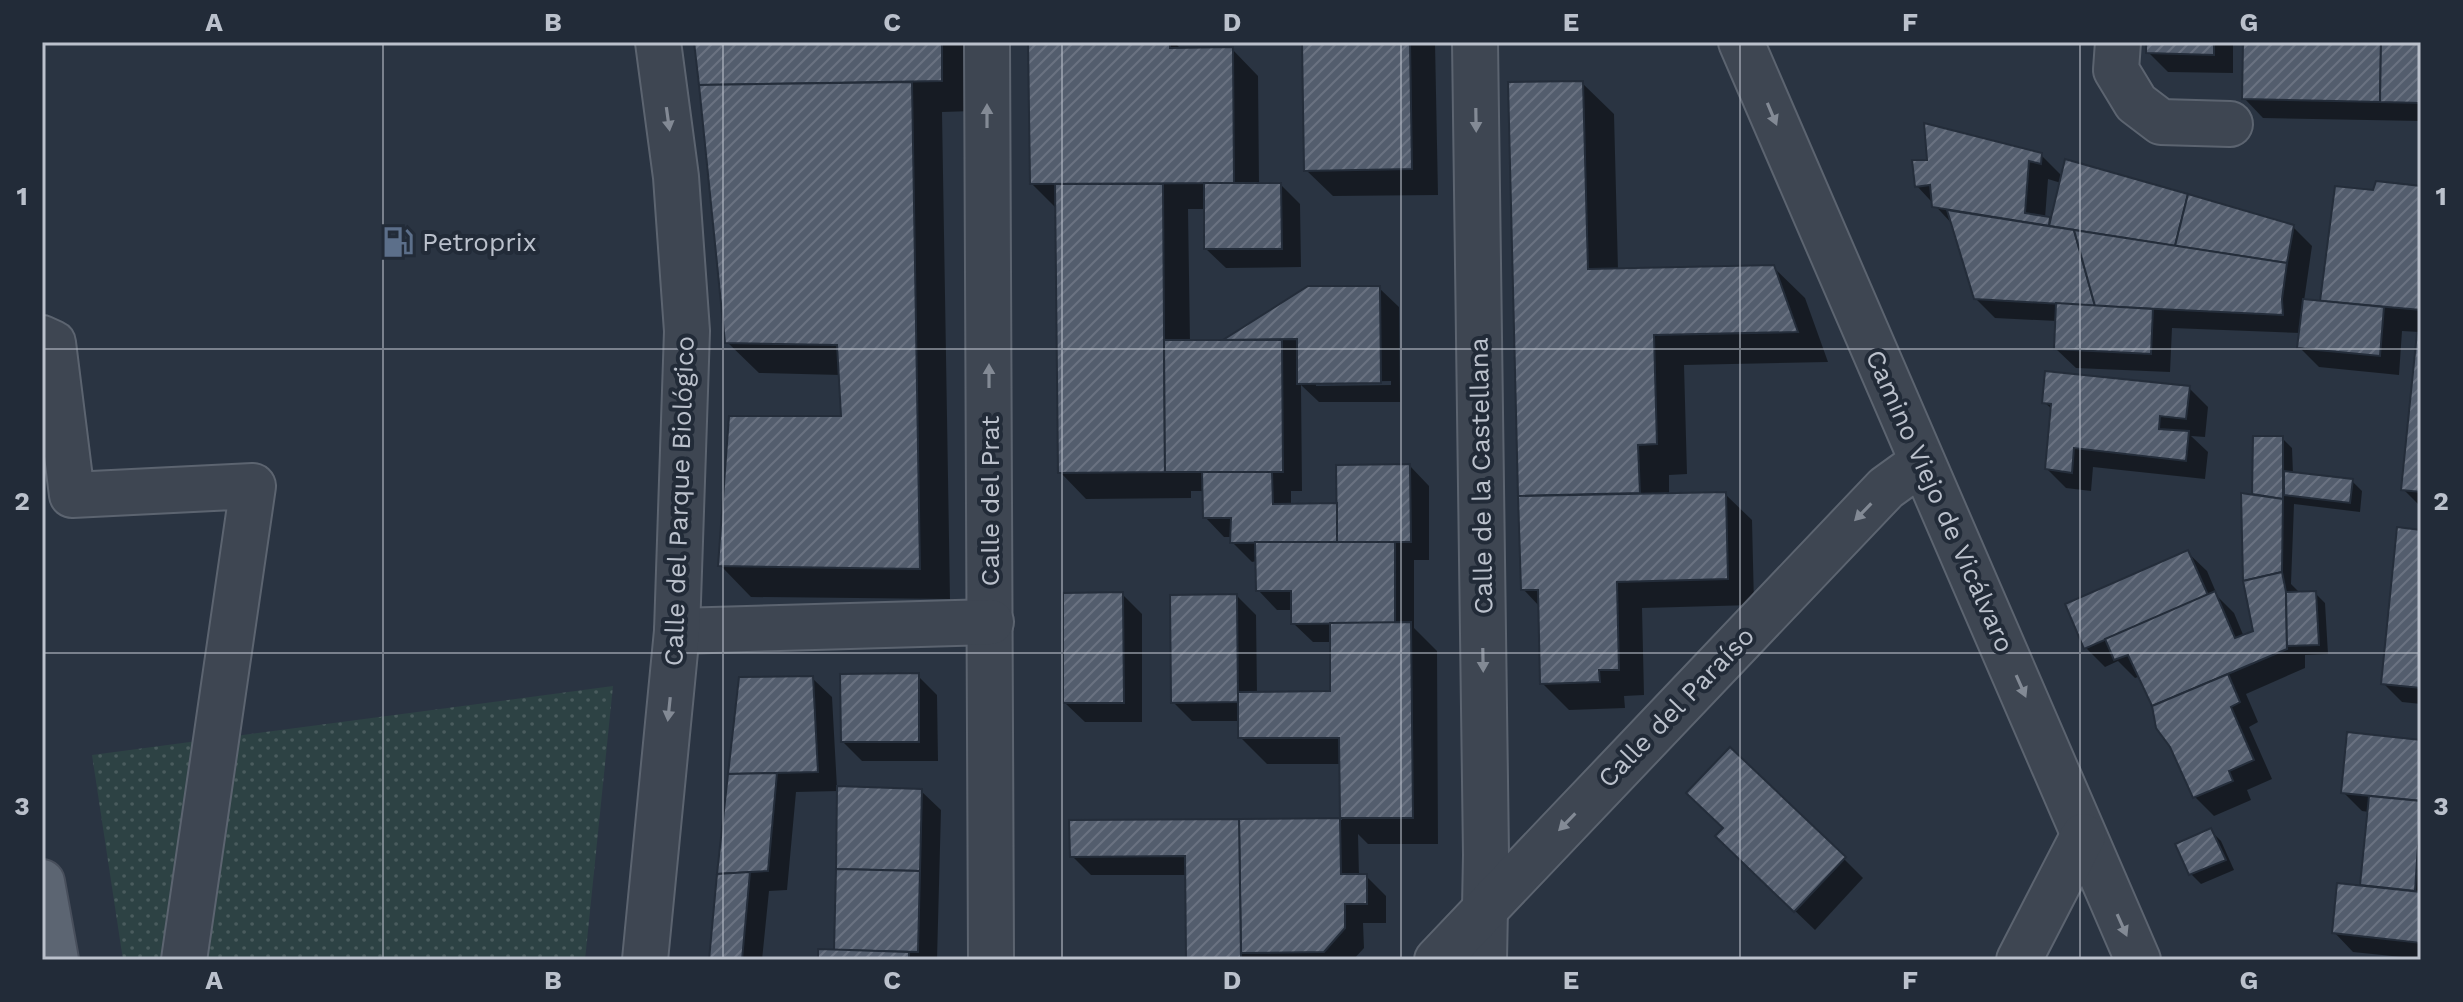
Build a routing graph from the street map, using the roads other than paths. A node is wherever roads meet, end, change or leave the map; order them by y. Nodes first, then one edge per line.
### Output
1 (658, 42) edge
2 (987, 42) edge
3 (1475, 42) edge
4 (1741, 42) edge
5 (2118, 42) edge
6 (2230, 124) dead end
7 (42, 338) edge
8 (1922, 462) junction
9 (991, 622) junction
10 (677, 631) junction
11 (2083, 836) junction
12 (42, 882) edge
13 (1484, 909) junction
14 (56, 960) edge
15 (184, 960) edge
16 (645, 960) edge
17 (991, 960) edge
18 (1437, 960) edge
19 (1484, 960) edge
20 (2019, 960) edge
21 (2138, 960) edge

1 -> 10 street, Calle del Parque Biológico
9 -> 2 street, Calle del Prat
3 -> 13 street, Calle de la Castellana
4 -> 8 street, Camino Viejo de Vicálvaro
5 - 6 street
7 - 15 street
8 -> 11 street, Camino Viejo de Vicálvaro
8 -> 13 street, Calle del Paraíso
9 - 10 street
9 - 17 street, Calle del Prat
10 -> 16 street, Calle del Parque Biológico
11 - 20 street
11 -> 21 street, Camino Viejo de Vicálvaro
12 - 14 main road
13 - 18 street, Calle del Paraíso
13 - 19 street, Calle de la Castellana

